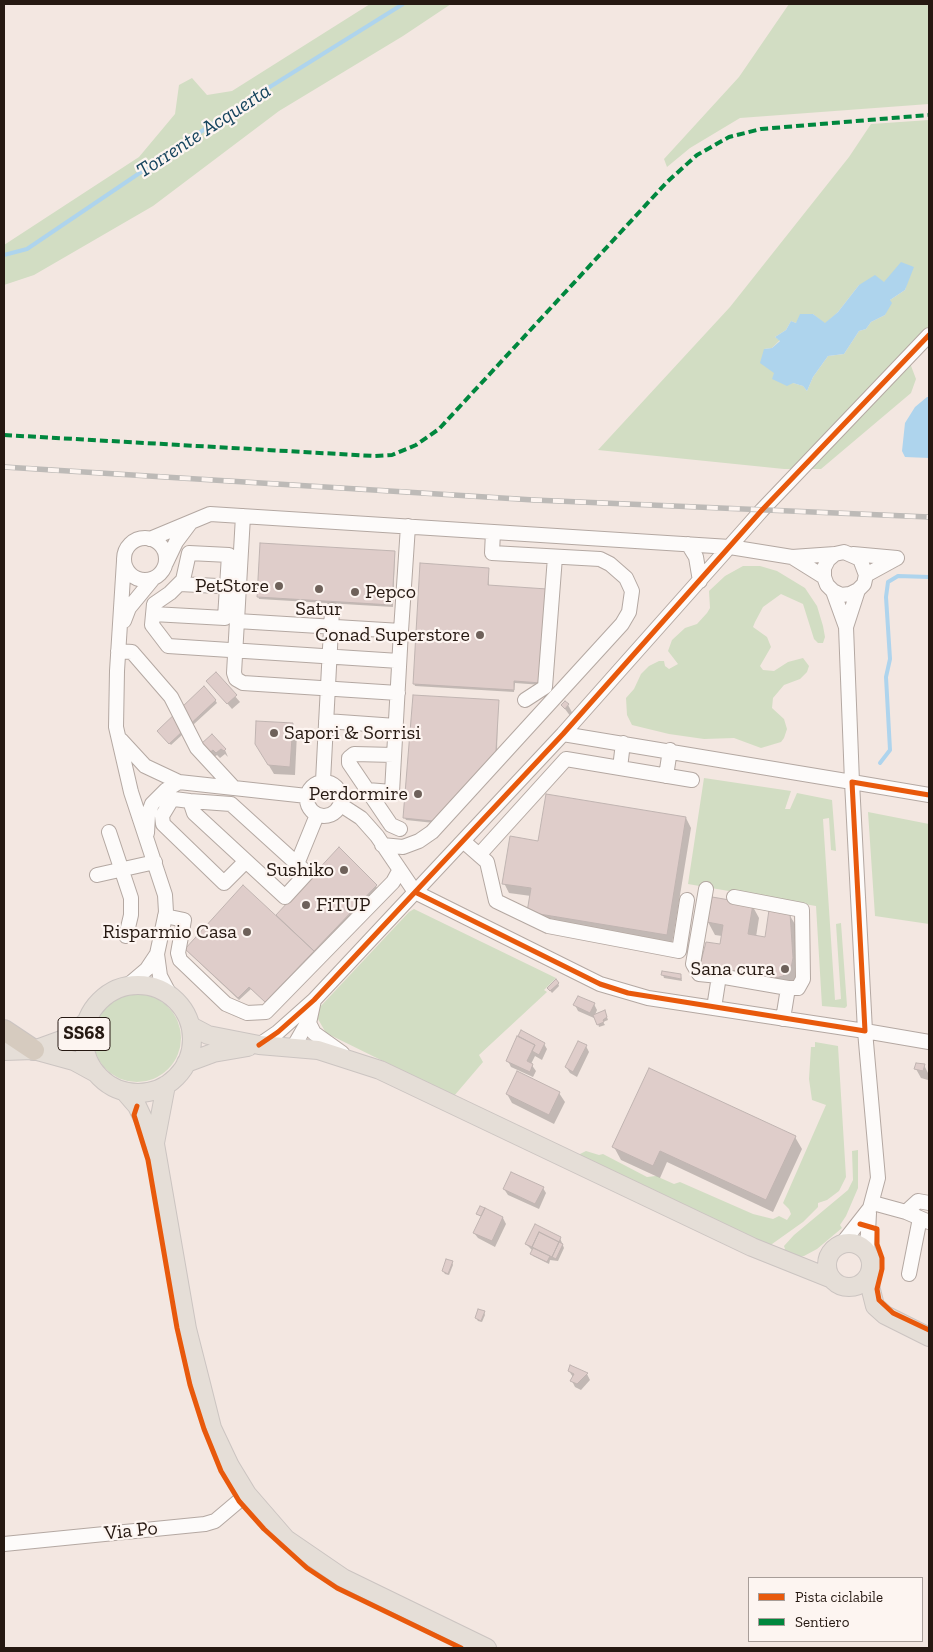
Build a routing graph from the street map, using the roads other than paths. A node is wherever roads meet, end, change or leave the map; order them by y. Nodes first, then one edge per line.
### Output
1 (929, 335) edge
2 (244, 516) junction
3 (192, 521) junction
4 (408, 526) junction
5 (493, 532) junction
6 (150, 539) junction
7 (688, 544) junction
8 (730, 547) junction
9 (836, 554) junction
10 (853, 554) junction
11 (555, 557) junction
12 (792, 557) junction
13 (124, 560) junction
14 (166, 564) junction
15 (866, 575) junction
16 (824, 576) junction
17 (152, 580) junction
18 (700, 581) junction
19 (180, 584) junction
20 (233, 587) junction
21 (858, 590) junction
22 (833, 591) junction
23 (332, 610) dead end
24 (153, 614) junction
25 (237, 622) junction
26 (331, 627) junction
27 (846, 627) junction
28 (401, 631) junction
29 (120, 633) junction
30 (235, 650) junction
31 (118, 651) junction
32 (330, 656) junction
33 (399, 661) junction
34 (328, 688) junction
35 (398, 693) junction
36 (525, 700) dead end
37 (326, 721) junction
38 (396, 726) junction
39 (563, 734) junction
40 (119, 738) junction
41 (623, 743) junction
42 (670, 750) junction
43 (394, 755) junction
44 (620, 768) junction
45 (666, 776) junction
46 (692, 780) dead end
47 (323, 781) junction
48 (179, 782) junction
49 (852, 782) junction
50 (234, 788) junction
51 (368, 790) junction
52 (929, 795) edge
53 (307, 796) junction
54 (190, 801) junction
55 (341, 804) junction
56 (318, 815) junction
57 (400, 829) dead end
58 (109, 832) dead end
59 (146, 838) junction
60 (463, 841) junction
61 (382, 845) junction
62 (479, 854) junction
63 (246, 861) junction
64 (155, 862) junction
65 (297, 864) junction
66 (122, 869) junction
67 (399, 871) junction
68 (97, 875) dead end
69 (706, 890) dead end
70 (415, 892) junction
71 (734, 897) dead end
72 (686, 900) dead end
73 (165, 916) junction
74 (126, 936) dead end
75 (157, 954) junction
76 (719, 976) junction
77 (127, 986) junction
78 (788, 988) junction
79 (170, 995) junction
80 (314, 1000) junction
81 (714, 1008) junction
82 (310, 1018) junction
83 (783, 1019) junction
84 (87, 1021) junction
85 (291, 1021) junction
86 (191, 1026) junction
87 (4, 1030) edge
88 (865, 1031) junction
89 (929, 1042) edge
90 (259, 1045) junction
91 (294, 1046) junction
92 (34, 1050) junction
93 (4, 1051) edge
94 (351, 1059) junction
95 (186, 1063) junction
96 (96, 1073) junction
97 (166, 1085) junction
98 (124, 1091) junction
99 (155, 1144) junction
100 (929, 1203) edge
101 (871, 1205) junction
102 (906, 1212) junction
103 (925, 1220) edge
104 (836, 1248) junction
105 (867, 1252) junction
106 (799, 1266) junction
107 (909, 1274) dead end
108 (868, 1278) junction
109 (832, 1279) junction
110 (929, 1336) edge
111 (248, 1494) junction
112 (4, 1544) edge
113 (488, 1648) edge

1 - 8 street
2 - 3 street
2 - 4 street
2 - 20 street
3 - 6 street
3 - 14 street
4 - 5 street
4 - 28 street
5 - 7 street
5 - 11 street
6 - 13 street
6 - 14 street
7 - 8 street
7 - 18 street
8 - 12 street
8 - 18 street
9 - 10 street
9 - 12 street
9 - 16 street
10 - 15 street
10 - 15 street
11 - 36 street
11 - 61 street
12 - 16 street
13 - 17 street
13 - 29 street
14 - 17 street
15 - 21 street
16 - 22 street
17 - 29 street
18 - 39 street
19 - 20 street
19 - 20 street
19 - 24 street
20 - 24 street
20 - 25 street
21 - 22 street
21 - 27 street
22 - 27 street
23 - 26 street
24 - 30 street
25 - 26 street
25 - 30 street
26 - 28 street
26 - 32 street
27 - 49 street
28 - 33 street
29 - 31 street
30 - 32 street
30 - 34 street
31 - 40 street
31 - 50 street
32 - 33 street
32 - 34 street
33 - 35 street
34 - 35 street
34 - 37 street
35 - 38 street
37 - 38 street
37 - 47 street
38 - 43 street
39 - 41 street
39 - 60 street
40 - 48 street
40 - 59 street
41 - 42 street
41 - 44 street
42 - 45 street
42 - 49 street
43 - 51 street
43 - 51 street
44 - 45 street
44 - 62 street
45 - 46 street
47 - 53 street
47 - 55 street
48 - 50 street
48 - 59 street
49 - 52 street
49 - 88 street
50 - 53 street
51 - 57 street
53 - 56 street
54 - 63 street
54 - 63 street
54 - 65 street
55 - 56 street
55 - 61 street
56 - 65 street
58 - 66 street
59 - 64 street
60 - 62 street
60 - 70 street
61 - 67 street
62 - 72 street
63 - 65 street
64 - 66 street
64 - 73 street
66 - 68 street
66 - 74 street
67 - 70 street
67 - 73 street
69 - 76 street
70 - 80 street
70 - 81 street
71 - 78 street
73 - 75 street
75 - 77 street
75 - 79 street
76 - 78 street
76 - 81 street
77 - 79 main road, SS68
77 - 84 main road, SS68
78 - 83 street
79 - 86 main road, SS68
80 - 82 street
80 - 85 street
81 - 83 street
82 - 91 street
82 - 94 street
83 - 88 street
84 - 92 main road, SS68
84 - 96 main road, SS68
85 - 90 street
85 - 91 street
86 - 90 main road
86 - 95 main road
87 - 92 highway
88 - 89 street
88 - 101 street
90 - 91 main road
90 - 95 main road
91 - 94 main road
92 - 93 main road, SS68
92 - 96 main road, SS68
94 - 106 main road
95 - 97 main road
96 - 98 main road, SS68
97 - 98 main road
97 - 99 main road
98 - 99 main road
99 - 111 main road
100 - 102 street
101 - 102 street
101 - 104 street
101 - 105 street
102 - 103 street
103 - 107 street
104 - 105 main road
104 - 106 main road
104 - 109 main road
105 - 108 main road
106 - 109 main road
108 - 109 main road
108 - 110 main road
111 - 112 street, Via Po
111 - 113 main road

